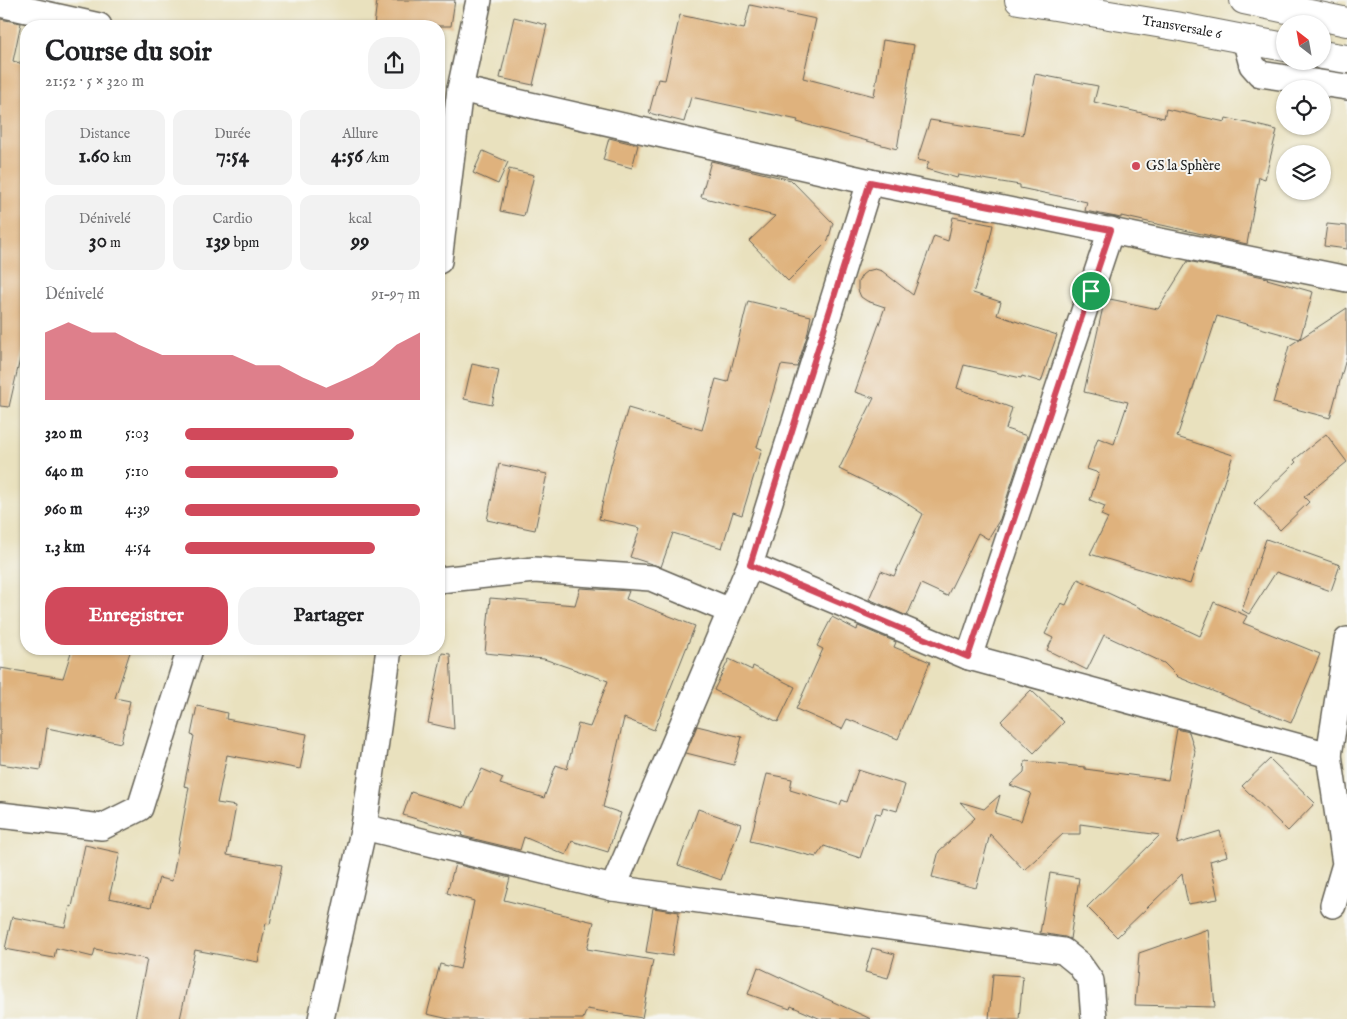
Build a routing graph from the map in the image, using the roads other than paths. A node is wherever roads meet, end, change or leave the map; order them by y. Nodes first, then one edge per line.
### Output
1 (479, 0) edge
2 (1019, 0) edge
3 (1244, 0) edge
4 (0, 4) edge
5 (72, 20) edge
6 (1347, 22) edge
7 (1245, 39) junction
8 (1276, 45) edge
9 (1331, 57) edge
10 (1347, 60) edge
11 (1347, 87) edge
12 (460, 89) junction
13 (870, 182) junction
14 (445, 212) edge
15 (1111, 230) junction
16 (1347, 278) edge
17 (750, 565) junction
18 (445, 579) edge
19 (730, 610) junction
20 (1347, 640) edge
21 (188, 655) edge
22 (388, 655) edge
23 (968, 657) junction
24 (1328, 755) junction
25 (0, 815) edge
26 (364, 827) junction
27 (613, 888) junction
28 (1334, 905) dead end
29 (321, 1019) edge
30 (1094, 1019) edge

1 - 12 street
2 - 7 main road, Transversale 6
3 - 6 main road
4 - 5 street
7 - 8 main road, Transversale 6
7 - 11 street
9 - 10 main road
12 - 13 street
12 - 14 street
13 - 15 street
13 - 17 street
15 - 16 street
15 - 23 street
17 - 19 street
17 - 23 street
18 - 19 street
19 - 27 street
20 - 24 street
21 - 25 street
22 - 26 street
23 - 24 street
24 - 28 street
26 - 27 street
26 - 29 street
27 - 30 street

